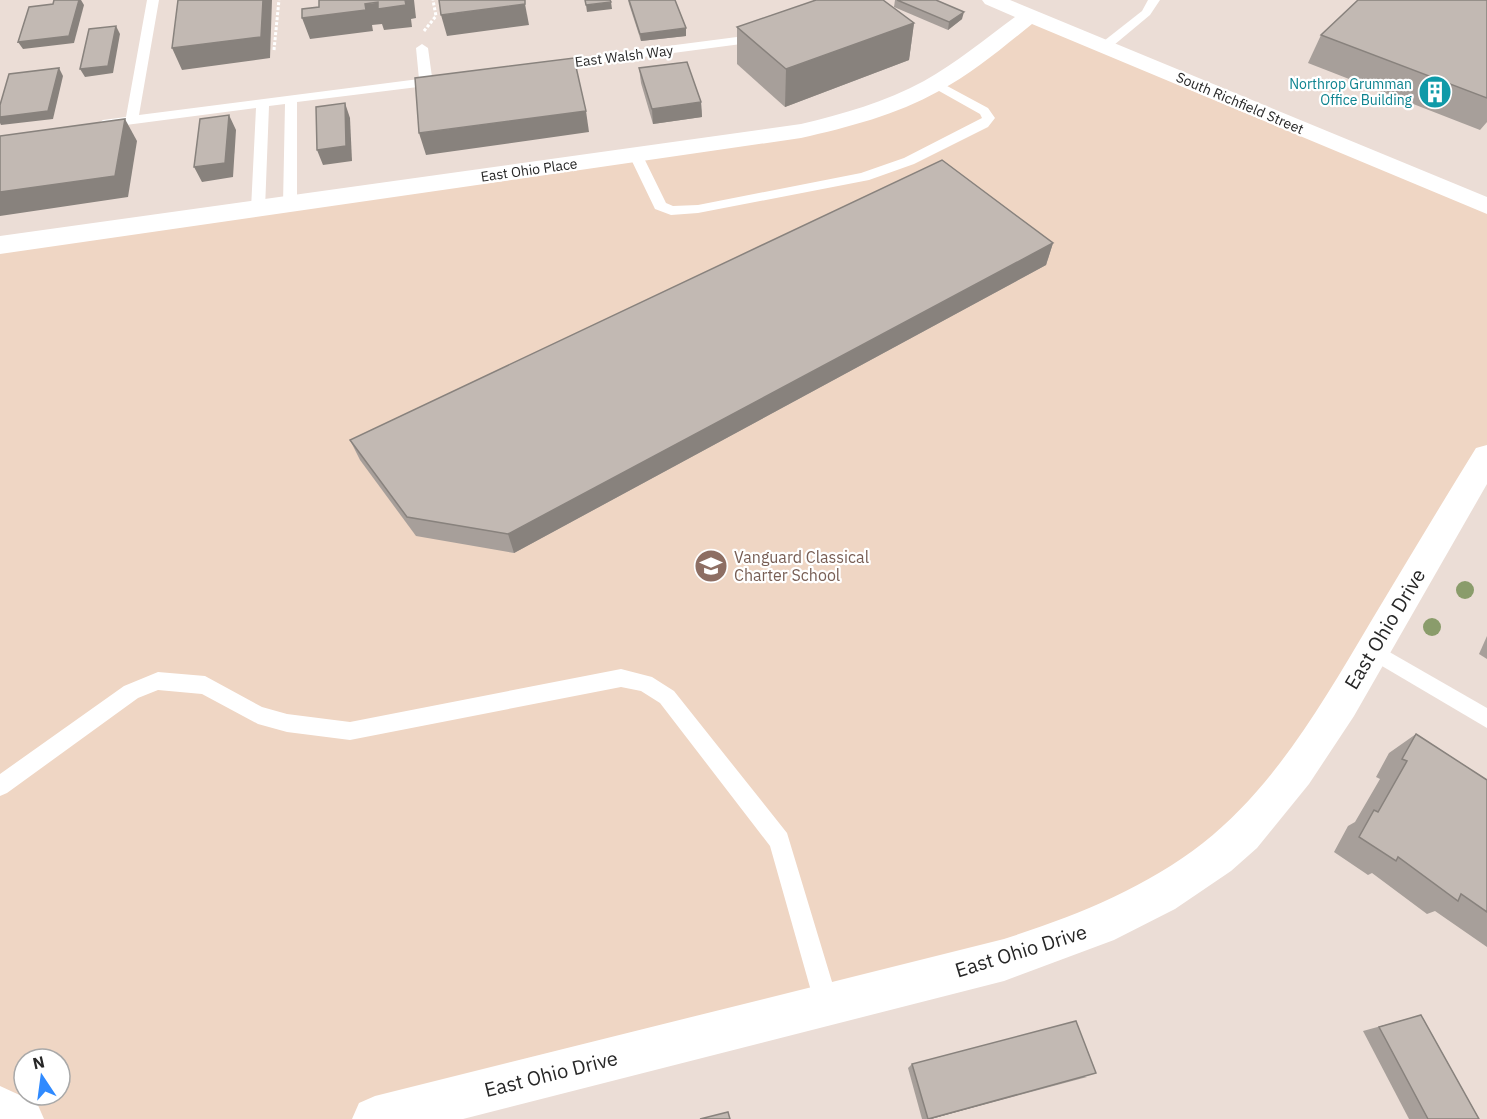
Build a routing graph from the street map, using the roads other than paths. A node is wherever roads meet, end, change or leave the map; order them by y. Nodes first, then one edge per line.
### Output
1 (153, 0) edge
2 (992, 0) edge
3 (1154, 0) edge
4 (1030, 16) junction
5 (772, 37) edge
6 (1104, 47) junction
7 (422, 48) dead end
8 (541, 67) edge
9 (450, 79) edge
10 (426, 82) junction
11 (936, 84) junction
12 (291, 99) junction
13 (262, 103) junction
14 (132, 120) junction
15 (88, 126) edge
16 (276, 149) junction
17 (636, 155) junction
18 (291, 204) junction
19 (1487, 206) edge
20 (258, 209) junction
21 (0, 245) edge
22 (1485, 466) edge
23 (1372, 650) junction
24 (1487, 719) edge
25 (0, 786) edge
26 (827, 1005) junction
27 (0, 1108) edge
28 (21, 1119) edge
29 (375, 1119) edge

1 - 14 lane
2 - 4 street, South Richfield Street
3 - 6 lane
4 - 6 street, South Richfield Street
4 - 11 street, East Ohio Place
5 - 8 lane, East Walsh Way
6 - 19 street, South Richfield Street
7 - 10 lane
9 - 10 lane
10 - 12 lane
11 - 17 street, East Ohio Place
11 - 17 lane
12 - 13 lane
12 - 16 lane
13 - 14 lane
13 - 16 lane
14 - 15 lane
16 - 18 lane
16 - 20 lane
17 - 18 street, East Ohio Place
18 - 20 street, East Ohio Place
20 - 21 street, East Ohio Place
22 - 23 street, East Ohio Drive
23 - 24 lane
23 - 26 street, East Ohio Drive
25 - 26 lane
26 - 29 street, East Ohio Drive
27 - 28 street

